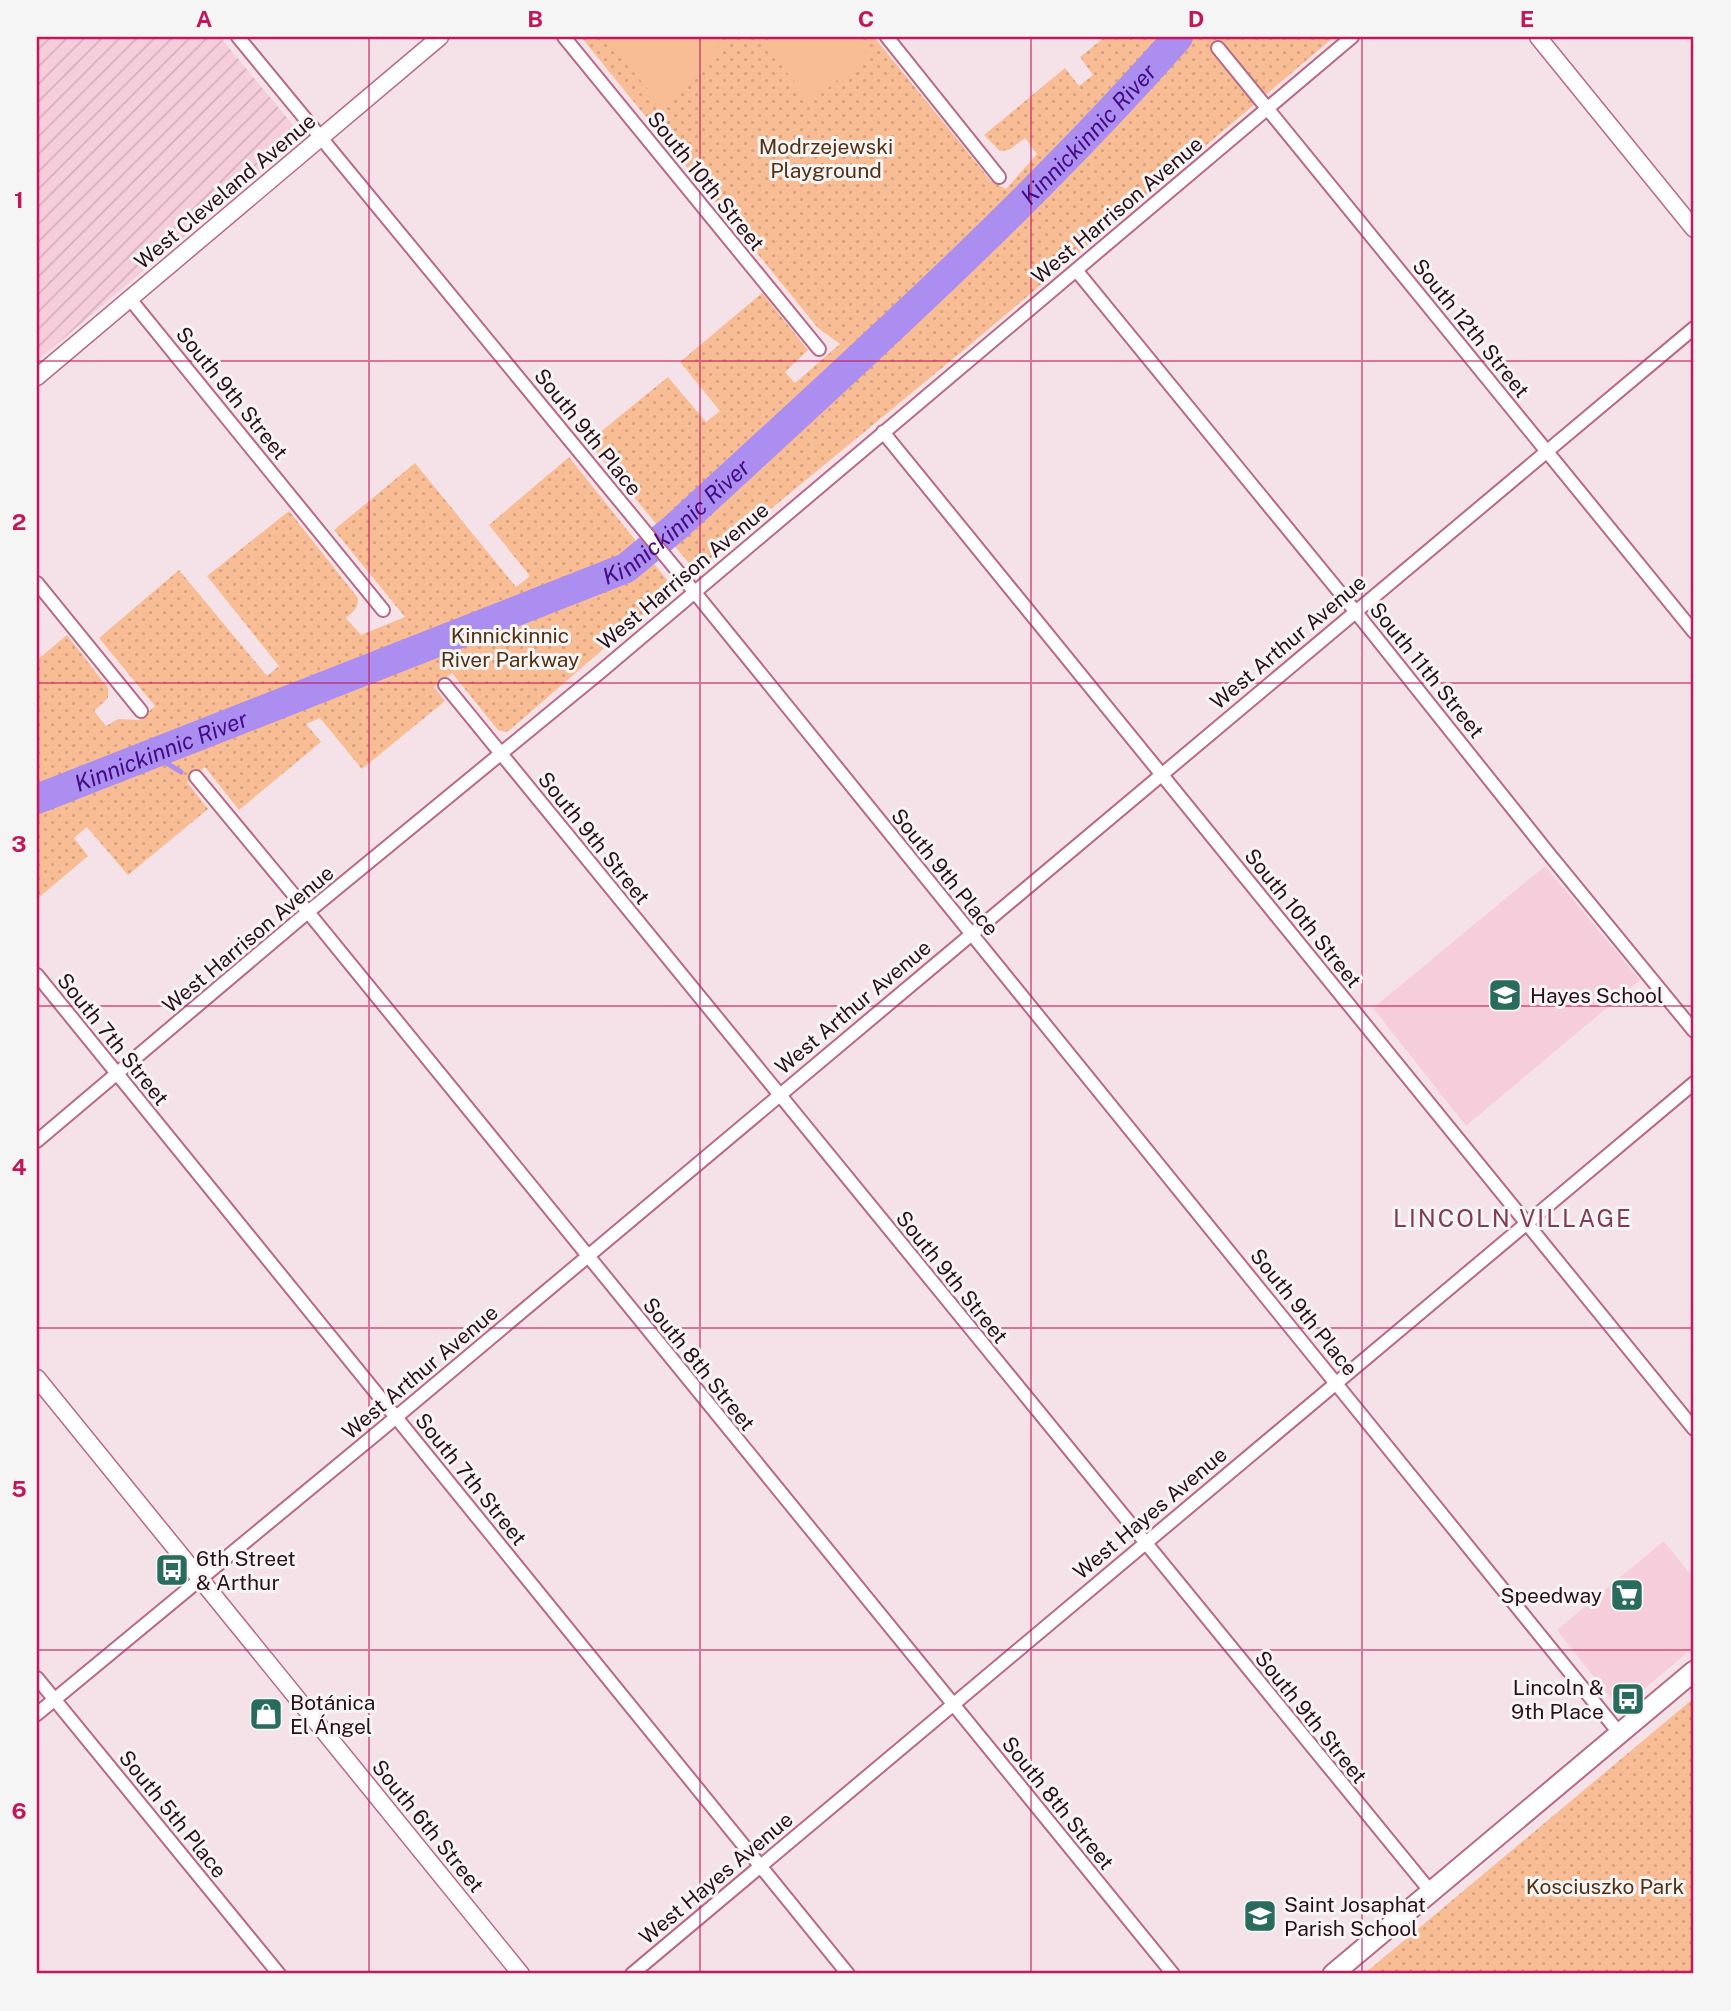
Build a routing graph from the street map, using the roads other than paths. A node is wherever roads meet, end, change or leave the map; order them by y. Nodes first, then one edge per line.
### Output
1 (238, 37) edge
2 (440, 37) edge
3 (564, 37) edge
4 (887, 37) edge
5 (1352, 37) edge
6 (1538, 37) edge
7 (1218, 48) dead end
8 (1267, 108) junction
9 (321, 137) junction
10 (999, 177) dead end
11 (1694, 229) edge
12 (1076, 270) junction
13 (130, 299) junction
14 (1694, 328) edge
15 (819, 349) dead end
16 (37, 377) edge
17 (883, 432) junction
18 (1546, 451) junction
19 (37, 583) edge
20 (694, 592) junction
21 (383, 610) dead end
22 (1355, 611) junction
23 (1694, 632) edge
24 (445, 685) dead end
25 (141, 711) dead end
26 (501, 754) junction
27 (1160, 774) junction
28 (196, 777) dead end
29 (308, 912) junction
30 (970, 934) junction
31 (37, 975) edge
32 (1694, 1031) edge
33 (116, 1073) junction
34 (1694, 1083) edge
35 (779, 1095) junction
36 (37, 1141) edge
37 (1528, 1223) junction
38 (587, 1256) junction
39 (37, 1378) edge
40 (1336, 1382) junction
41 (396, 1417) junction
42 (1694, 1429) edge
43 (1144, 1543) junction
44 (201, 1578) junction
45 (1694, 1671) edge
46 (37, 1678) edge
47 (54, 1699) junction
48 (953, 1704) junction
49 (37, 1714) edge
50 (1620, 1734) junction
51 (760, 1867) junction
52 (1430, 1892) junction
53 (279, 1974) edge
54 (522, 1974) edge
55 (632, 1974) edge
56 (848, 1974) edge
57 (1174, 1974) edge
58 (1333, 1974) edge

1 - 9 street, South 9th Place
2 - 9 street, West Cleveland Avenue
3 - 15 street, South 10th Street
4 - 10 street
5 - 8 street, West Harrison Avenue
6 - 11 street
7 - 8 street, South 12th Street
8 - 12 street, West Harrison Avenue
8 - 18 street, South 12th Street
9 - 13 street, West Cleveland Avenue
9 - 20 street, South 9th Place
12 - 17 street, West Harrison Avenue
12 - 22 street, South 11th Street
13 - 16 street, West Cleveland Avenue
13 - 21 street, South 9th Street
14 - 18 street, West Arthur Avenue
17 - 20 street, West Harrison Avenue
17 - 27 street, South 10th Street
18 - 22 street, West Arthur Avenue
18 - 23 street, South 12th Street
19 - 25 street
20 - 26 street, West Harrison Avenue
20 - 30 street, South 9th Place
22 - 27 street, West Arthur Avenue
22 - 32 street, South 11th Street
24 - 26 street, South 9th Street
26 - 29 street, West Harrison Avenue
26 - 35 street, South 9th Street
27 - 30 street, West Arthur Avenue
27 - 37 street, South 10th Street
28 - 29 street, South 8th Street
29 - 33 street, West Harrison Avenue
29 - 38 street, South 8th Street
30 - 35 street, West Arthur Avenue
30 - 40 street, South 9th Place
31 - 33 street, South 7th Street
33 - 36 street, West Harrison Avenue
33 - 41 street, South 7th Street
34 - 37 street, West Hayes Avenue
35 - 38 street, West Arthur Avenue
35 - 43 street, South 9th Street
37 - 40 street, West Hayes Avenue
37 - 42 street, South 10th Street
38 - 41 street, West Arthur Avenue
38 - 48 street, South 8th Street
39 - 44 street, South 6th Street
40 - 43 street, West Hayes Avenue
40 - 50 street, South 9th Place
41 - 44 street, West Arthur Avenue
41 - 51 street, South 7th Street
43 - 48 street, West Hayes Avenue
43 - 52 street, South 9th Street
44 - 47 street, West Arthur Avenue
44 - 54 street, South 6th Street
45 - 50 main road
46 - 47 street, South 5th Place
47 - 49 street, West Arthur Avenue
47 - 53 street, South 5th Place
48 - 51 street, West Hayes Avenue
48 - 57 street, South 8th Street
50 - 52 main road
51 - 55 street, West Hayes Avenue
51 - 56 street, South 7th Street
52 - 58 main road

